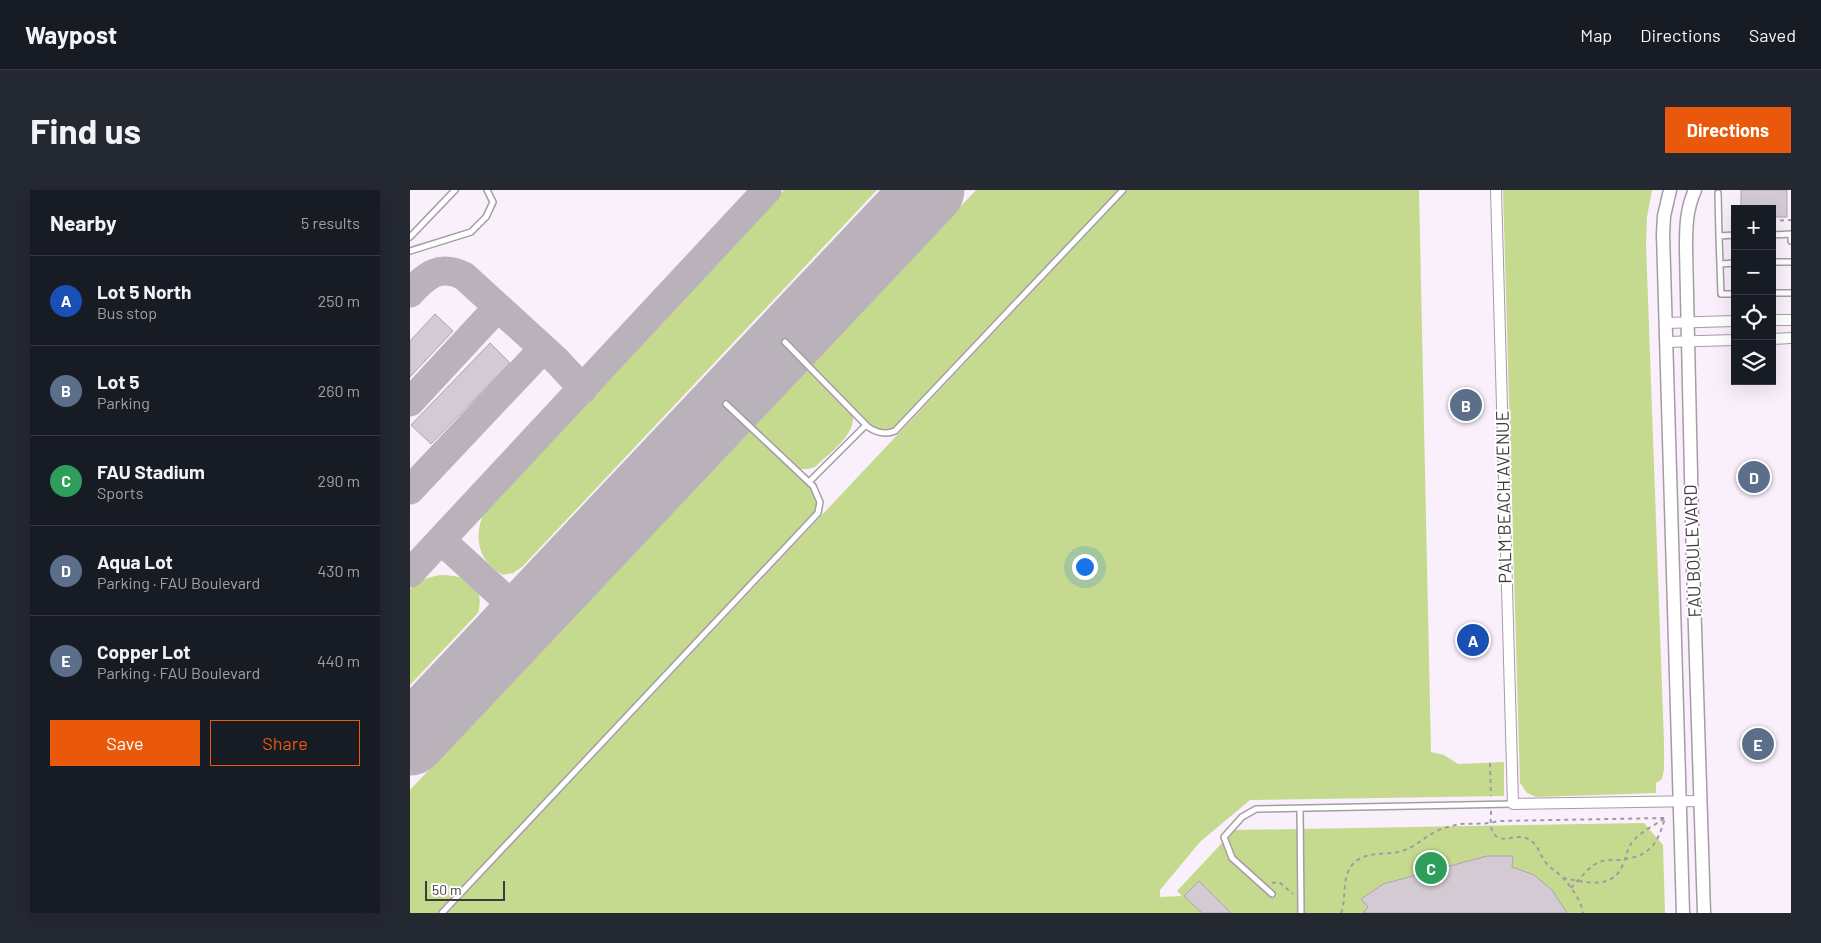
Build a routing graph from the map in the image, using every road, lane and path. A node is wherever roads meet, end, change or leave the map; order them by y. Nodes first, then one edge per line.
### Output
1 (455, 190) edge
2 (487, 190) edge
3 (1123, 190) edge
4 (1496, 190) edge
5 (1670, 190) edge
6 (1695, 190) edge
7 (1718, 193) dead end
8 (1791, 220) edge
9 (1776, 221) edge
10 (1776, 235) edge
11 (1719, 236) junction
12 (1731, 236) edge
13 (410, 237) edge
14 (1791, 241) edge
15 (410, 251) edge
16 (1776, 262) edge
17 (1791, 262) edge
18 (1720, 264) junction
19 (1731, 264) edge
20 (1776, 293) edge
21 (1791, 293) edge
22 (1731, 294) edge
23 (1776, 320) edge
24 (1791, 320) edge
25 (1731, 321) edge
26 (1687, 322) junction
27 (1666, 323) junction
28 (1791, 338) edge
29 (1776, 339) edge
30 (1731, 340) edge
31 (1688, 341) junction
32 (785, 342) dead end
33 (1666, 342) junction
34 (726, 404) dead end
35 (866, 425) junction
36 (809, 482) junction
37 (1490, 763) dead end
38 (1679, 801) junction
39 (1701, 801) junction
40 (1491, 804) junction
41 (1513, 804) junction
42 (1300, 808) junction
43 (1665, 818) junction
44 (1491, 824) junction
45 (1625, 859) junction
46 (1563, 878) junction
47 (1578, 881) junction
48 (1260, 884) junction
49 (1570, 889) junction
50 (1272, 894) dead end
51 (1302, 901) junction
52 (442, 913) edge
53 (1301, 913) edge
54 (1341, 913) edge
55 (1584, 913) edge
56 (1683, 913) edge
57 (1704, 913) edge

1 - 13 lane
2 - 15 lane
3 - 35 lane
4 - 41 street, PALM BEACH AVENUE
5 - 27 street, FAU BOULEVARD
6 - 26 street, FAU BOULEVARD
7 - 11 lane
8 - 9 path
10 - 14 lane
11 - 12 lane
11 - 18 lane
16 - 17 lane
18 - 19 lane
18 - 22 lane
20 - 21 lane
23 - 24 street
25 - 26 street
26 - 27 street
26 - 31 street, FAU BOULEVARD
27 - 33 street, FAU BOULEVARD
28 - 29 street
30 - 31 street
31 - 33 street
31 - 39 street, FAU BOULEVARD
32 - 35 lane
33 - 38 street, FAU BOULEVARD
34 - 36 lane
35 - 36 lane
36 - 52 lane
37 - 40 path
38 - 39 street
38 - 41 street
38 - 56 street, FAU BOULEVARD
39 - 57 street, FAU BOULEVARD
40 - 41 lane
40 - 42 lane
40 - 44 path
42 - 48 lane
42 - 51 lane
43 - 44 path
43 - 45 path
43 - 45 path
44 - 46 path
44 - 54 path
45 - 47 path
45 - 47 path
46 - 47 path
46 - 49 path
47 - 49 path
48 - 50 lane
48 - 51 path
49 - 55 path
51 - 53 lane

